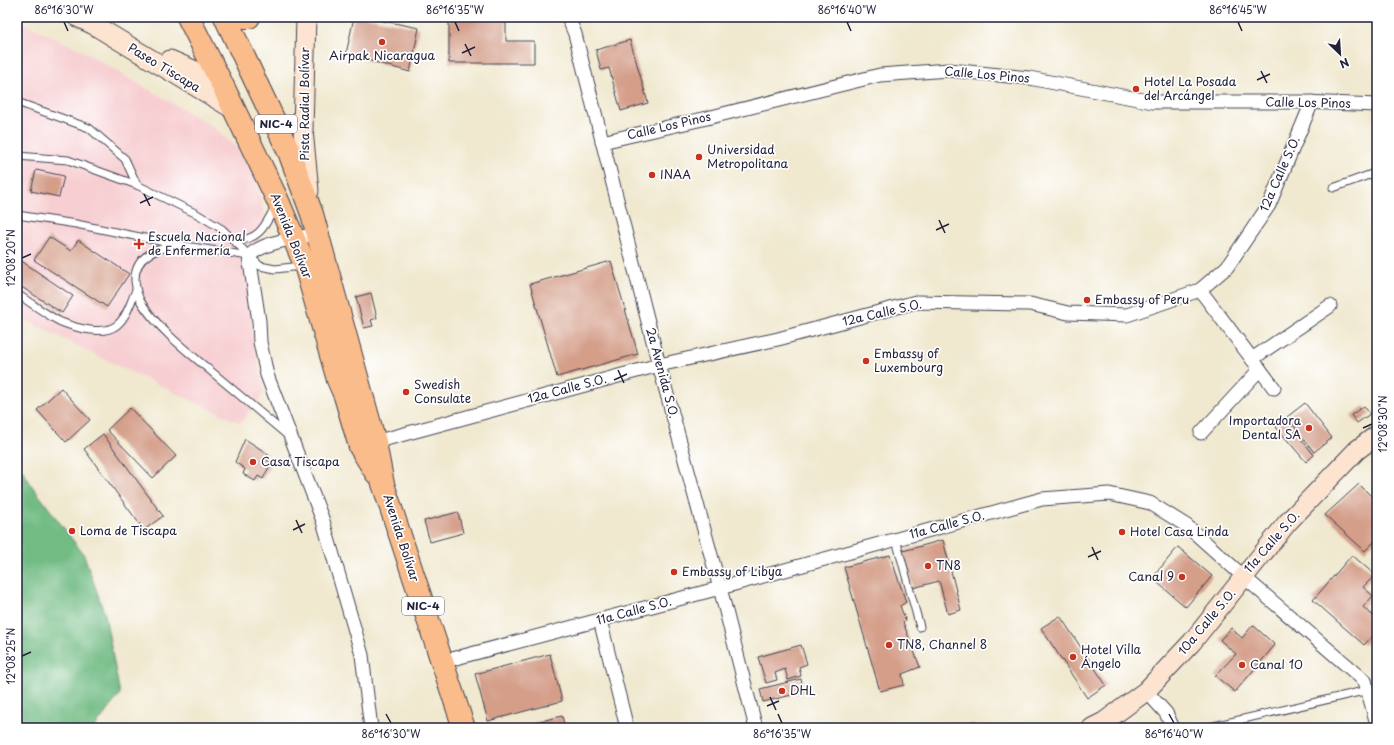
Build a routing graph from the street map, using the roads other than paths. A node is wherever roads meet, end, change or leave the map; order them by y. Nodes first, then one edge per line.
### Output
1 (77, 17) edge
2 (188, 17) edge
3 (225, 17) edge
4 (240, 17) edge
5 (249, 17) edge
6 (306, 17) edge
7 (568, 17) edge
8 (94, 25) junction
9 (221, 82) junction
10 (17, 102) edge
11 (1312, 102) junction
12 (1377, 105) edge
13 (235, 110) junction
14 (602, 142) junction
15 (17, 156) edge
16 (1377, 172) edge
17 (137, 185) junction
18 (1333, 188) dead end
19 (278, 201) junction
20 (17, 215) edge
21 (315, 224) junction
22 (294, 239) junction
23 (234, 241) junction
24 (179, 245) junction
25 (249, 256) junction
26 (305, 265) junction
27 (136, 290) junction
28 (1200, 290) junction
29 (17, 294) edge
30 (1330, 306) dead end
31 (659, 364) junction
32 (1256, 364) junction
33 (1274, 388) dead end
34 (345, 396) junction
35 (1201, 432) dead end
36 (1377, 434) edge
37 (289, 436) junction
38 (375, 442) junction
39 (383, 484) junction
40 (896, 540) junction
41 (1244, 577) junction
42 (720, 588) junction
43 (600, 620) junction
44 (920, 627) dead end
45 (441, 662) junction
46 (1370, 683) edge
47 (1146, 691) junction
48 (1377, 724) edge
49 (371, 728) edge
50 (464, 728) edge
51 (627, 728) edge
52 (756, 728) edge
53 (1092, 728) edge
54 (1174, 728) edge
55 (1205, 728) edge

1 - 8 street, Paseo Tiscapa
2 - 9 highway, Avenida Bolívar / NIC-4
3 - 21 highway, Avenida Bolívar / NIC-4
4 - 5 highway
6 - 21 street, Pista Radial Bolívar
7 - 14 street, 2a Avenida S.O.
8 - 9 street, Paseo Tiscapa
8 - 13 street, Paseo Tiscapa
9 - 13 highway, Avenida Bolívar / NIC-4
10 - 17 lane
11 - 12 street, Calle Los Pinos
11 - 14 street, Calle Los Pinos
11 - 28 street, 12a Calle S.O.
13 - 19 highway, Avenida Bolívar / NIC-4
14 - 31 street, 2a Avenida S.O.
15 - 17 lane
16 - 18 lane
17 - 23 lane
19 - 22 highway, Avenida Bolívar / NIC-4
19 - 23 lane
20 - 24 lane
21 - 22 street
21 - 38 highway, Avenida Bolívar / NIC-4
22 - 25 street
22 - 26 highway, Avenida Bolívar / NIC-4
23 - 25 lane
24 - 25 lane
24 - 27 lane
25 - 26 lane
25 - 37 street
26 - 34 highway, Avenida Bolívar / NIC-4
27 - 29 lane
27 - 37 lane
28 - 31 street, 12a Calle S.O.
28 - 32 street
30 - 32 street
31 - 38 street, 12a Calle S.O.
31 - 42 street, 2a Avenida S.O.
32 - 33 street
32 - 35 street
34 - 38 highway
34 - 39 highway, Avenida Bolívar / NIC-4
36 - 41 street, 11a Calle S.O.
37 - 49 street
38 - 39 highway, Avenida Bolívar / NIC-4
39 - 45 highway, Avenida Bolívar / NIC-4
40 - 41 street, 11a Calle S.O.
40 - 42 street, 11a Calle S.O.
40 - 44 lane
41 - 46 street, 10a Calle S.O.
41 - 47 street, 10a Calle S.O.
42 - 43 street, 11a Calle S.O.
42 - 52 street, 2a Avenida S.O.
43 - 45 street, 11a Calle S.O.
43 - 51 street
45 - 50 highway, Avenida Bolívar / NIC-4
46 - 48 street
46 - 55 lane
47 - 53 street, 10a Calle S.O.
47 - 54 street

